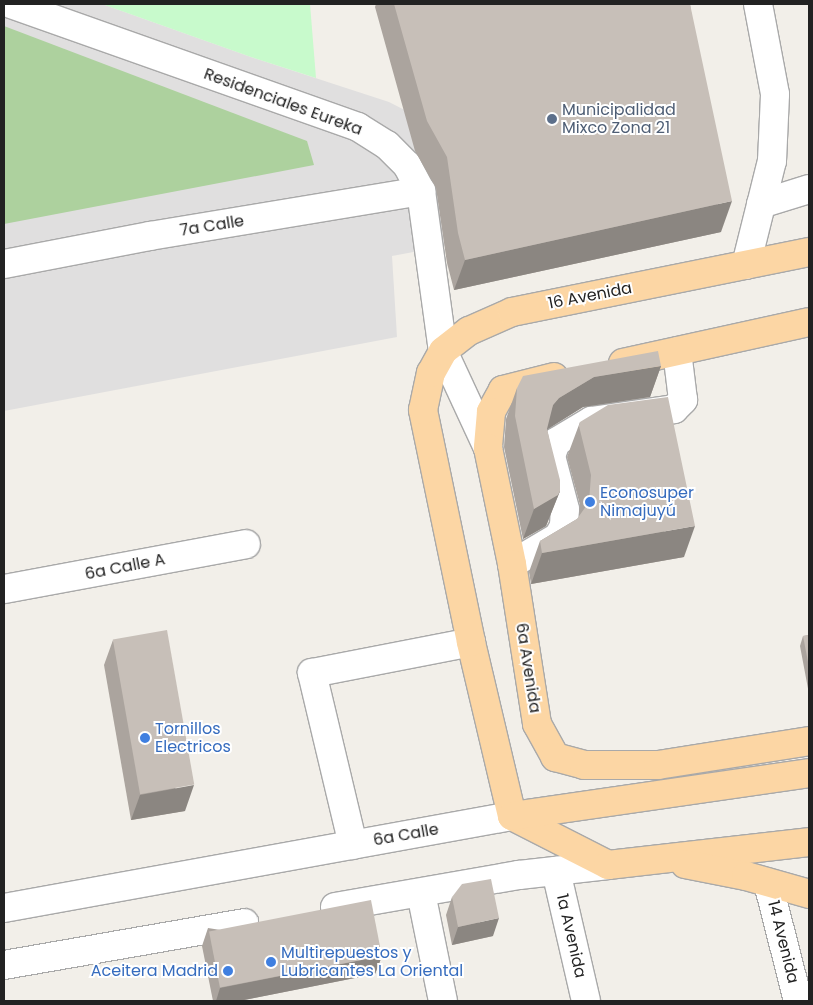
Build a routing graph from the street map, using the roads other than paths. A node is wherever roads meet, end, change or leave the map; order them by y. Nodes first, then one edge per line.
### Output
1 (11, 4) edge
2 (758, 4) edge
3 (809, 189) edge
4 (421, 191) junction
5 (761, 204) junction
6 (809, 252) edge
7 (4, 264) edge
8 (746, 265) junction
9 (809, 322) edge
10 (443, 350) junction
11 (678, 351) junction
12 (488, 448) junction
13 (246, 544) dead end
14 (512, 564) junction
15 (4, 590) edge
16 (471, 642) junction
17 (809, 741) edge
18 (809, 773) edge
19 (512, 816) junction
20 (809, 842) edge
21 (353, 845) junction
22 (656, 859) junction
23 (608, 864) junction
24 (556, 871) junction
25 (768, 883) junction
26 (420, 893) junction
27 (809, 894) edge
28 (4, 908) edge
29 (314, 911) edge
30 (265, 920) edge
31 (4, 965) edge
32 (443, 1001) edge
33 (586, 1001) edge
34 (798, 1001) edge

1 - 4 street, Residenciales Eureka
2 - 5 street
3 - 5 street
4 - 7 street, 7a Calle
4 - 10 street, Residenciales Eureka
5 - 8 street
6 - 8 main road, 16 Avenida
8 - 10 main road, 16 Avenida
9 - 11 main road
10 - 12 street, Residenciales Eureka
10 - 16 main road, 16 Avenida
11 - 12 main road, 6a Avenida
11 - 14 street
12 - 14 main road, 6a Avenida
13 - 15 street, 6a Calle A
14 - 17 main road, 6a Avenida
16 - 19 main road
16 - 21 street
18 - 19 main road, 6a Calle
19 - 21 street, 6a Calle
19 - 23 main road
20 - 22 main road
21 - 28 street, 6a Calle
22 - 23 main road
22 - 25 main road
23 - 24 street
24 - 26 street
24 - 33 street, 1a Avenida
25 - 27 main road
25 - 34 street, 14 Avenida
26 - 29 street
26 - 32 street
30 - 31 street

